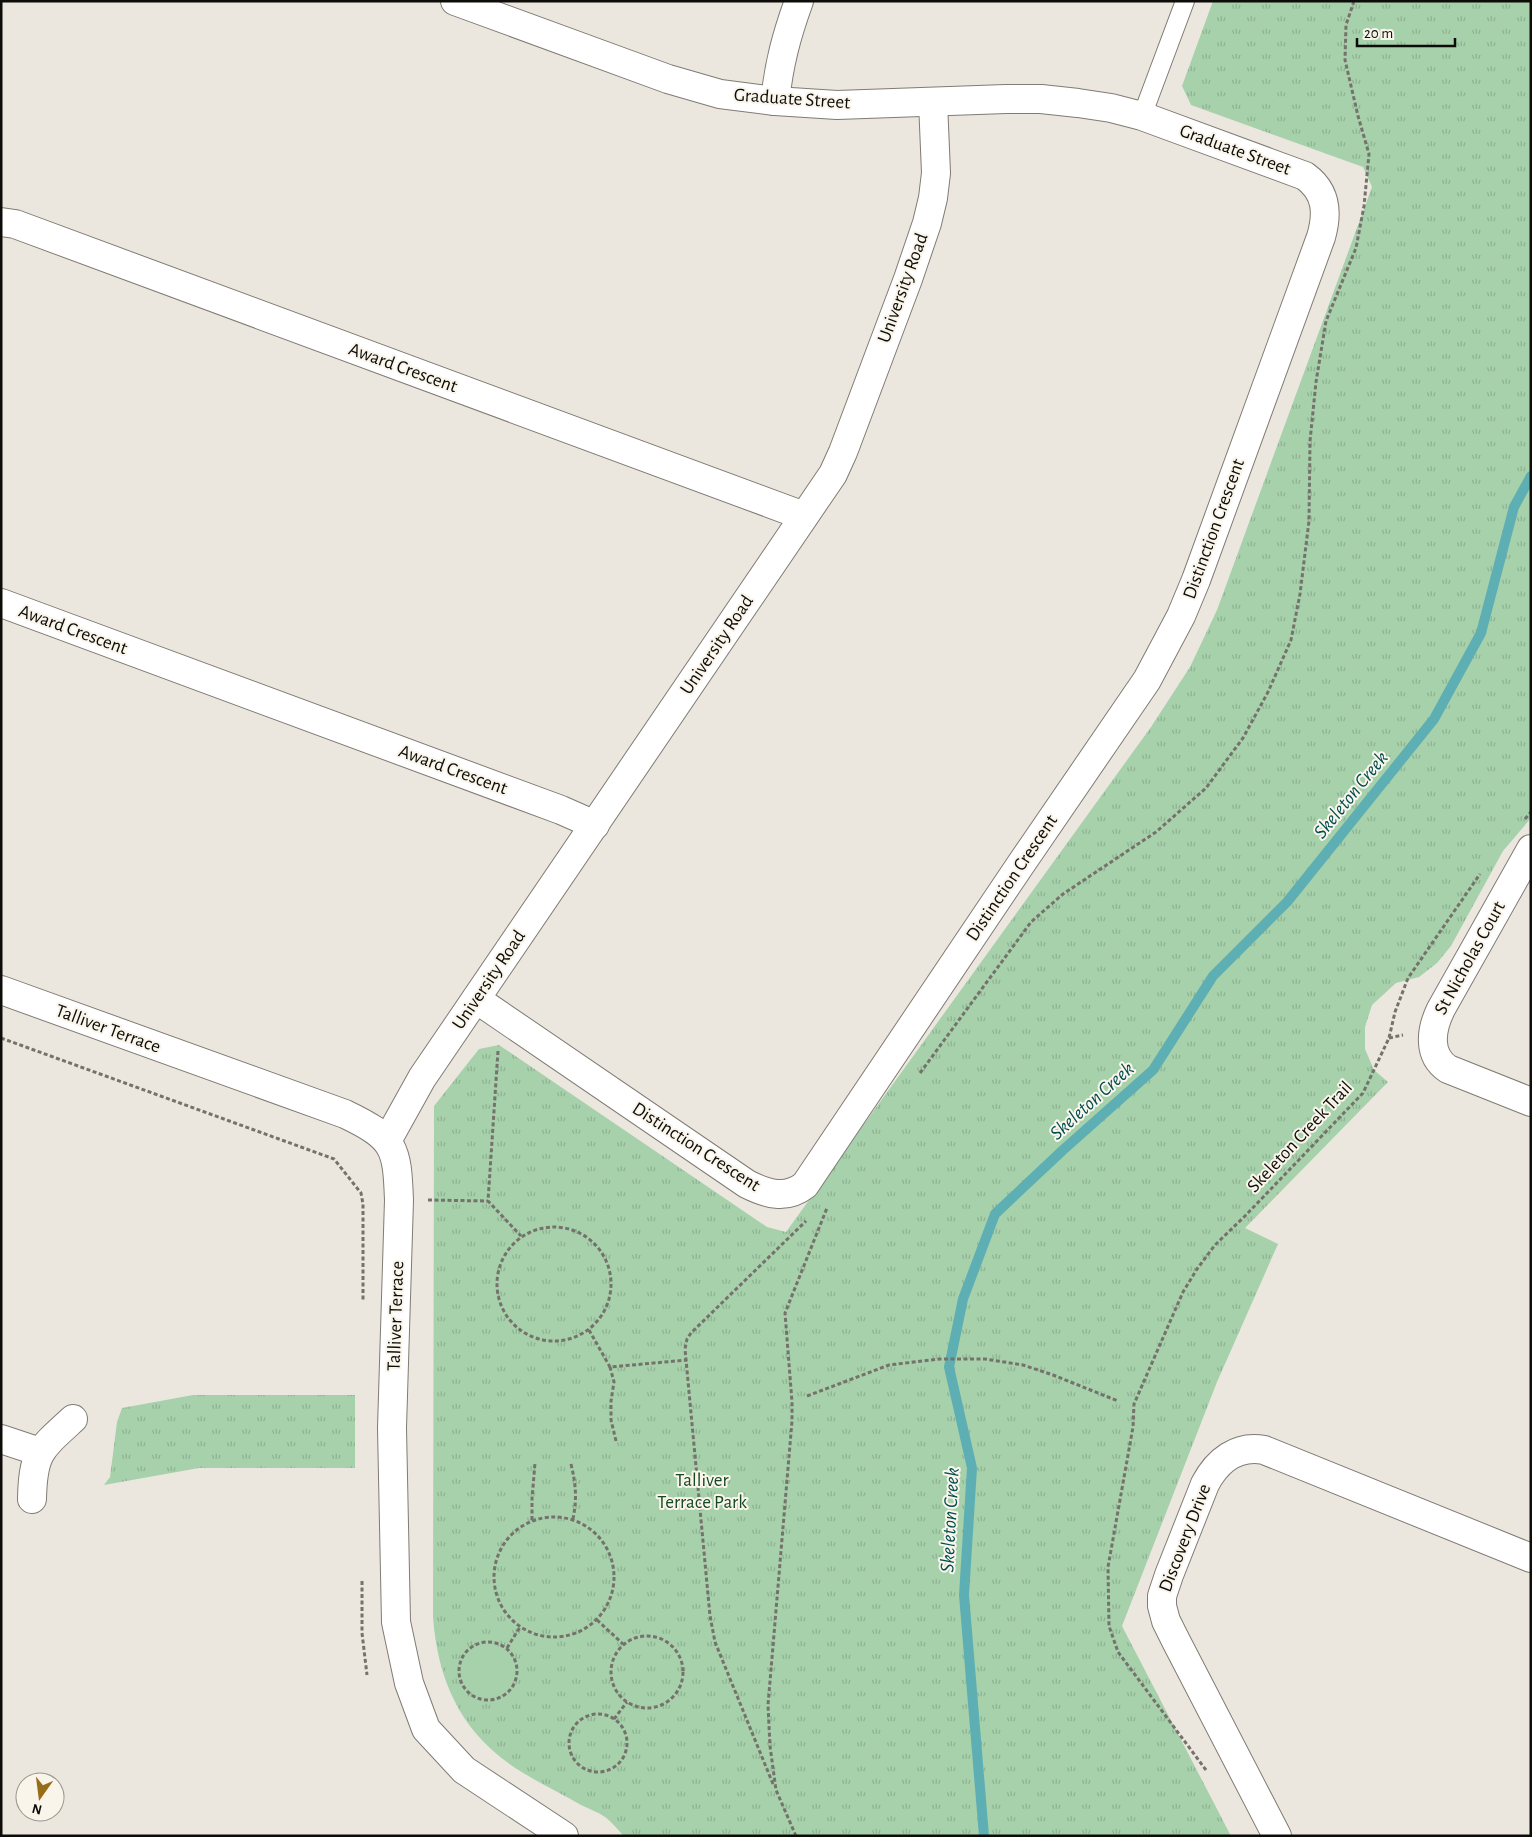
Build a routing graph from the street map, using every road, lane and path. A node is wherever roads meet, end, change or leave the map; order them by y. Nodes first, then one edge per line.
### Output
1 (455, 1) edge
2 (799, 1) edge
3 (1185, 1) edge
4 (1354, 1) edge
5 (775, 101) junction
6 (933, 102) junction
7 (1142, 116) junction
8 (1321, 194) joint
9 (1, 222) edge
10 (804, 516) junction
11 (1, 604) edge
12 (1531, 812) edge
13 (595, 825) junction
14 (1525, 837) edge
15 (1485, 868) dead end
16 (1, 990) edge
17 (476, 998) junction
18 (512, 1024) junction
19 (1, 1038) edge
20 (920, 1074) dead end
21 (1531, 1102) edge
22 (387, 1141) junction
23 (829, 1202) dead end
24 (812, 1214) dead end
25 (521, 1236) junction
26 (363, 1303) dead end
27 (589, 1330) junction
28 (687, 1360) junction
29 (610, 1367) junction
30 (807, 1396) dead end
31 (1118, 1401) dead end
32 (1134, 1404) dead end
33 (73, 1419) dead end
34 (1, 1439) edge
35 (616, 1440) dead end
36 (40, 1452) junction
37 (535, 1463) dead end
38 (571, 1464) dead end
39 (32, 1499) dead end
40 (573, 1519) junction
41 (532, 1520) junction
42 (1531, 1558) edge
43 (362, 1575) dead end
44 (597, 1620) junction
45 (520, 1627) junction
46 (623, 1644) junction
47 (507, 1648) junction
48 (367, 1676) dead end
49 (627, 1702) junction
50 (614, 1720) junction
51 (776, 1790) junction
52 (564, 1836) edge
53 (796, 1836) edge
54 (1277, 1836) edge

1 - 5 street, Graduate Street
2 - 5 street
3 - 7 lane
4 - 20 path
5 - 6 street, Graduate Street
6 - 7 street, Graduate Street
6 - 10 street, University Road
7 - 8 street, Graduate Street
8 - 18 street, Distinction Crescent
9 - 10 street, Award Crescent
10 - 13 street, University Road
11 - 13 street, Award Crescent
12 - 14 path
13 - 17 street, University Road
14 - 21 street, St Nicholas Court
15 - 32 path, Skeleton Creek Trail
16 - 22 street, Talliver Terrace
17 - 18 street, Distinction Crescent
17 - 22 street, University Road
18 - 25 path
19 - 26 path
22 - 52 street, Talliver Terrace
23 - 51 path
24 - 28 path
25 - 27 path
25 - 27 path
27 - 29 path
28 - 29 path
28 - 51 path
29 - 35 path
30 - 31 path
33 - 36 street
34 - 36 street
36 - 39 street
37 - 41 path
38 - 40 path
40 - 41 path
40 - 44 path
41 - 45 path
42 - 54 street, Discovery Drive
43 - 48 path
44 - 45 path
44 - 46 path
45 - 47 path
46 - 49 path
46 - 49 path
47 - 47 path
49 - 50 path
50 - 50 path
51 - 53 path

